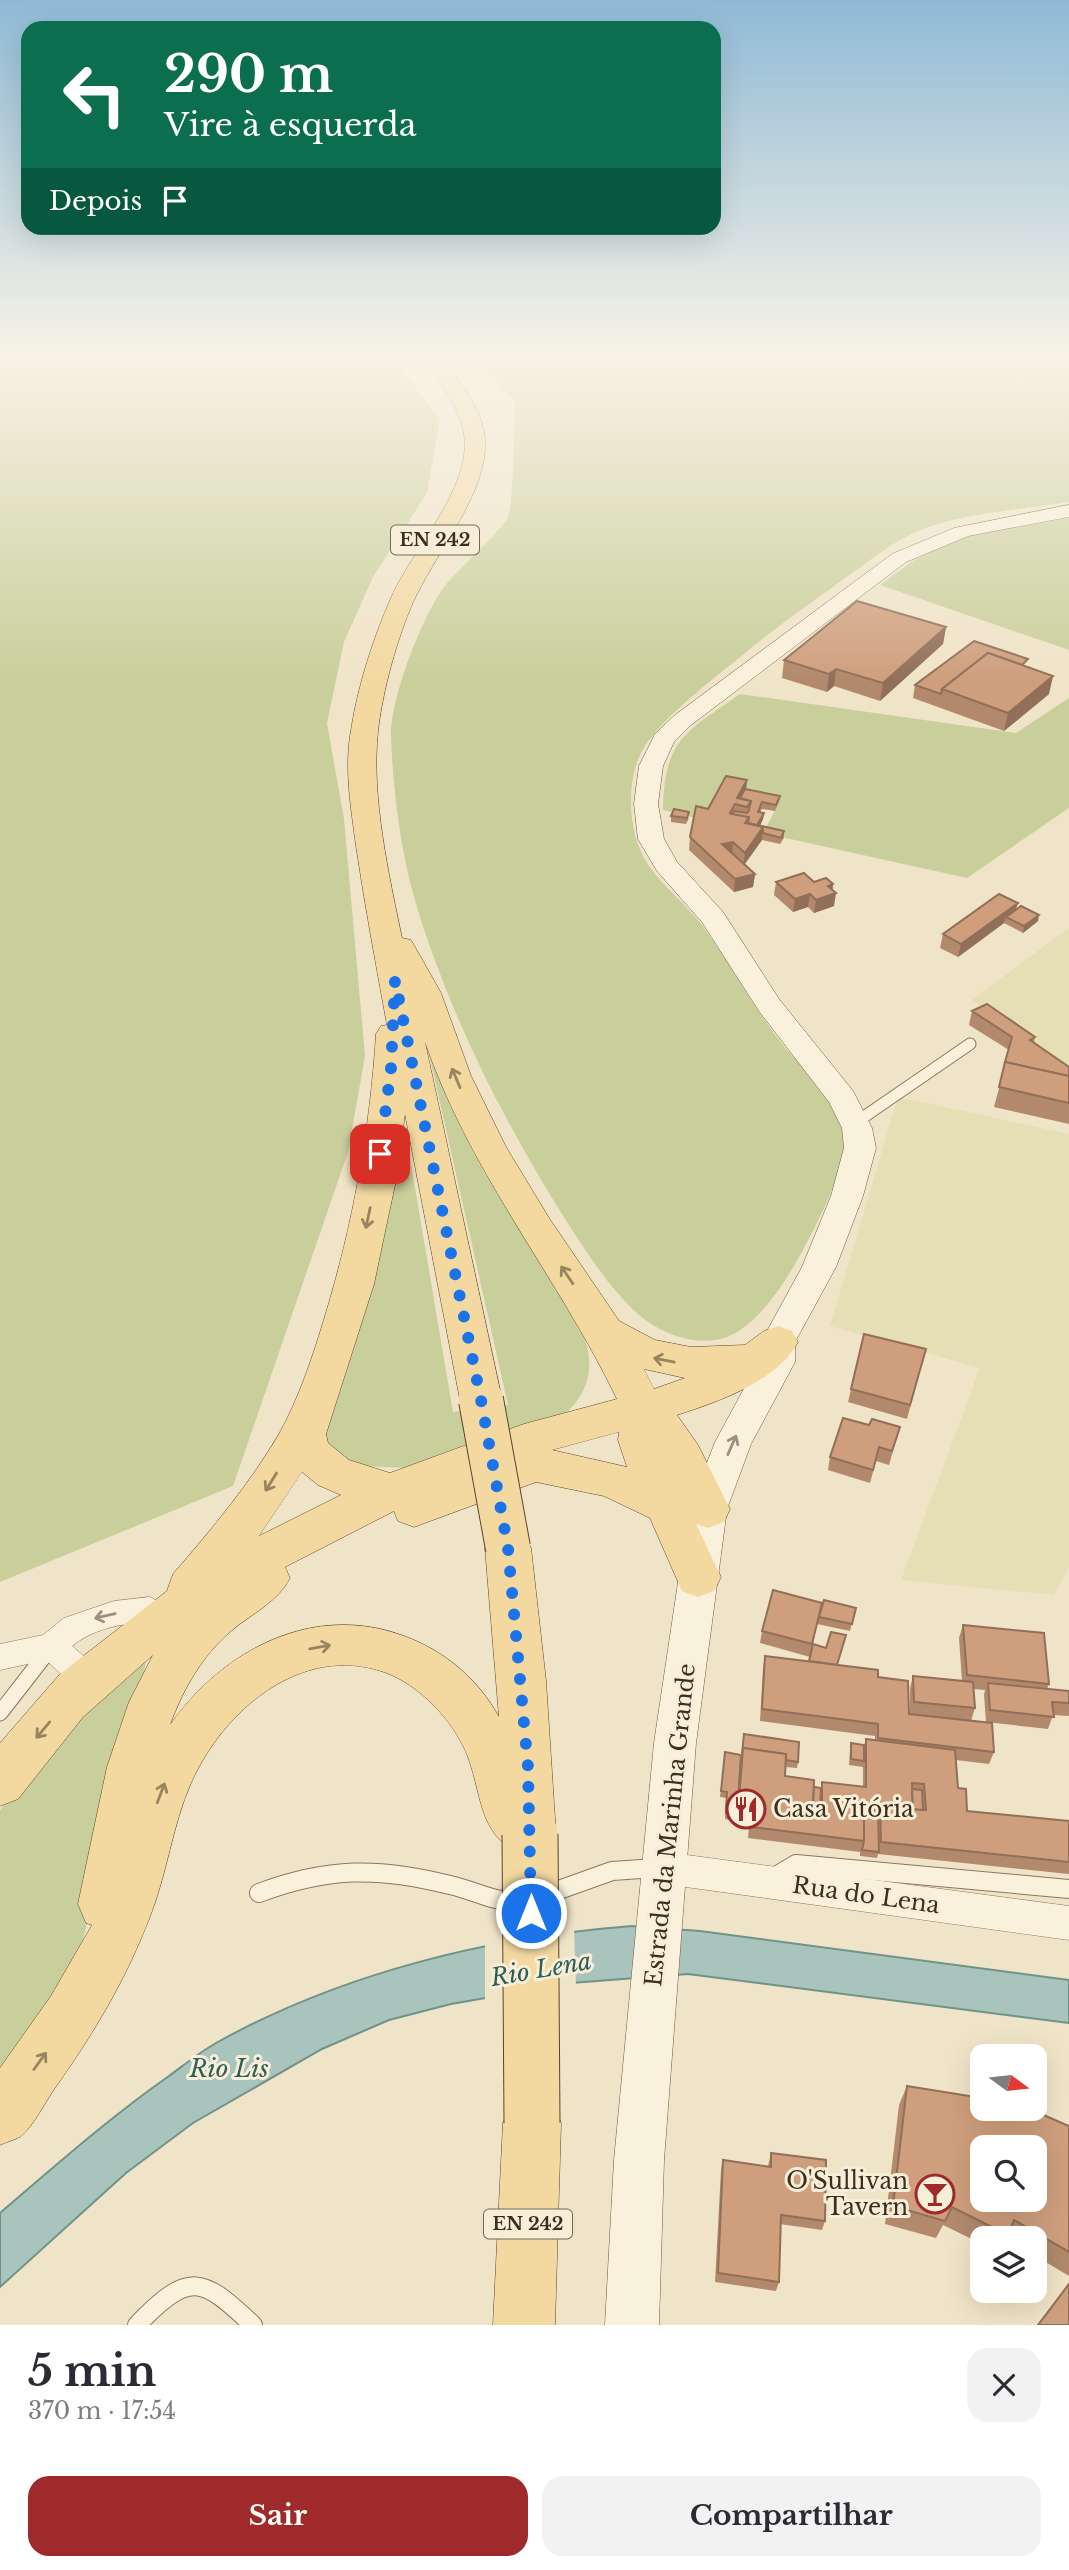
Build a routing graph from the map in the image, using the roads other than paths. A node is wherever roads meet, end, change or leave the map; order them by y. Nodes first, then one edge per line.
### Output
1 (458, 464) edge
2 (472, 464) edge
3 (1069, 511) edge
4 (364, 731) junction
5 (381, 912) junction
6 (395, 980) junction
7 (970, 1044) dead end
8 (855, 1123) junction
9 (605, 1332) junction
10 (767, 1351) junction
11 (644, 1410) junction
12 (306, 1423) junction
13 (535, 1464) junction
14 (391, 1492) junction
15 (447, 1496) junction
16 (664, 1505) junction
17 (708, 1509) junction
18 (698, 1577) junction
19 (164, 1619) junction
20 (51, 1646) junction
21 (0, 1657) edge
22 (88, 1679) junction
23 (160, 1689) junction
24 (0, 1713) edge
25 (0, 1782) edge
26 (530, 1834) junction
27 (662, 1880) junction
28 (766, 1881) junction
29 (1069, 1889) edge
30 (259, 1894) dead end
31 (1069, 1923) edge
32 (85, 1994) junction
33 (0, 2116) edge
34 (136, 2325) edge
35 (253, 2325) edge
36 (524, 2325) edge
37 (632, 2325) edge

1 - 4 main road, EN 242
2 - 4 main road, EN 242
3 - 8 main road
4 - 5 main road, EN 242
5 - 6 main road, EN 242
9 -> 5 main road
6 -> 12 main road
6 - 26 main road, EN 242, bridge
7 - 8 lane
8 - 10 main road, Estrada da Marinha Grande
10 -> 9 main road
9 - 11 main road
10 - 11 main road
17 -> 10 main road, Estrada da Marinha Grande
11 - 13 main road
11 - 14 main road
11 - 16 main road
11 - 17 main road
12 - 14 main road
12 -> 19 main road
13 - 15 main road
13 - 16 main road
14 - 15 main road
14 - 19 main road
15 - 23 main road
16 - 18 main road
17 - 18 main road, Estrada da Marinha Grande
18 - 27 main road, Estrada da Marinha Grande
19 -> 20 street
19 - 22 main road
19 - 23 main road
20 - 21 street
20 - 22 street
20 - 24 lane
22 -> 25 main road
23 - 32 main road
32 -> 26 main road
26 - 36 main road, EN 242, bridge
27 - 28 street, Rua do Lena
27 - 30 lane
27 - 37 main road, Estrada da Marinha Grande
28 - 29 lane
28 - 31 street, Rua do Lena
33 -> 32 main road
34 - 35 lane

